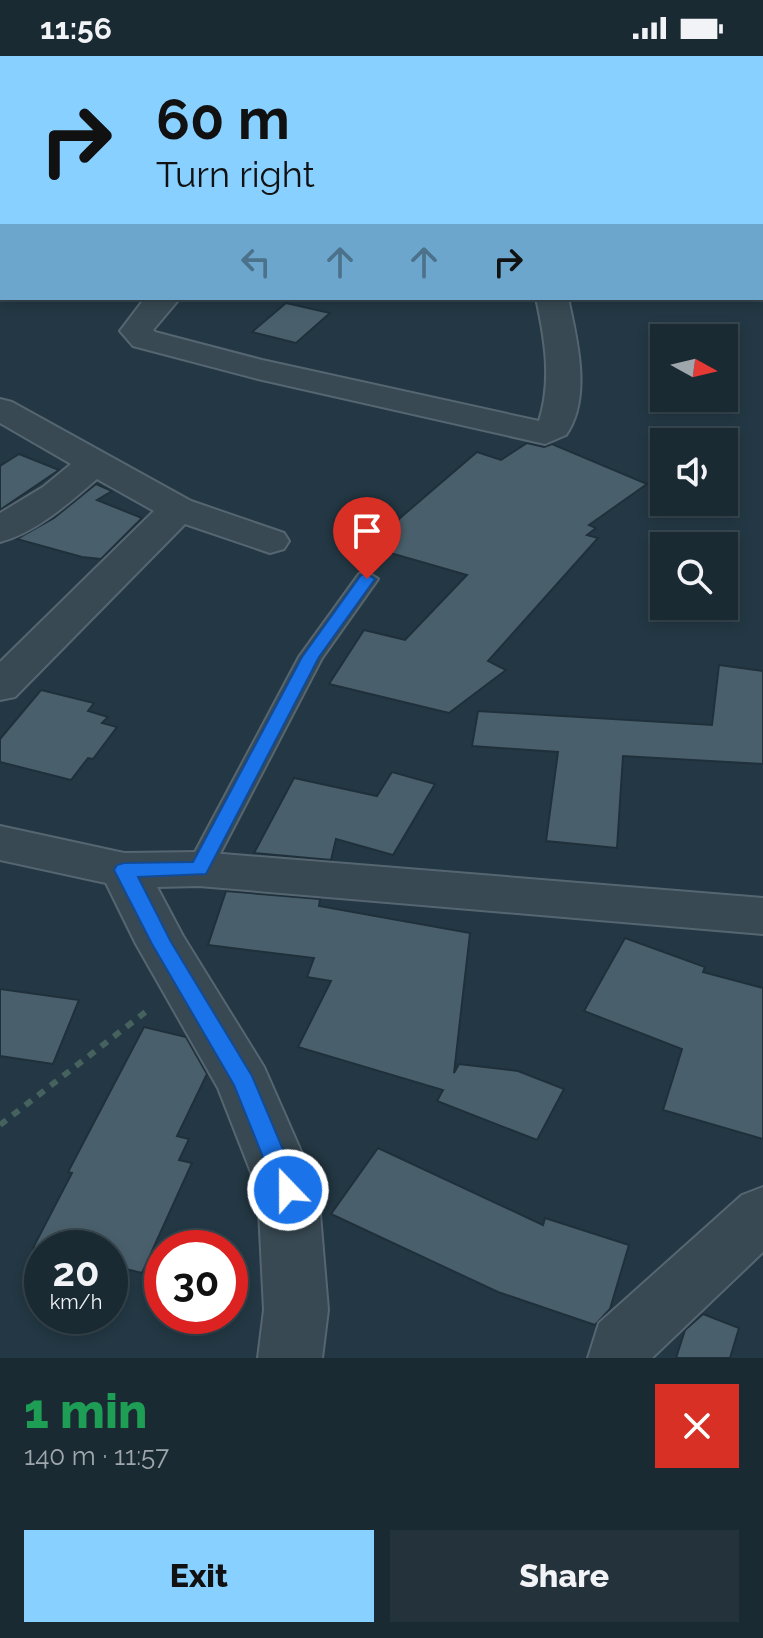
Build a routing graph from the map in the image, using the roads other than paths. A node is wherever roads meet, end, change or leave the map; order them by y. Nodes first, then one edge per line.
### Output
1 (162, 300) edge
2 (552, 300) edge
3 (0, 409) edge
4 (94, 463) junction
5 (178, 509) junction
6 (0, 530) edge
7 (270, 541) dead end
8 (367, 579) dead end
9 (0, 687) edge
10 (0, 843) edge
11 (199, 869) junction
12 (124, 870) junction
13 (763, 916) edge
14 (763, 1213) edge
15 (290, 1358) edge
16 (620, 1358) edge

1 - 2 street
3 - 4 street
4 - 5 street
4 - 6 street
5 - 7 street
5 - 9 street
8 - 11 lane
10 - 12 street
11 - 12 street
11 - 13 street
12 - 15 street
14 - 16 street

